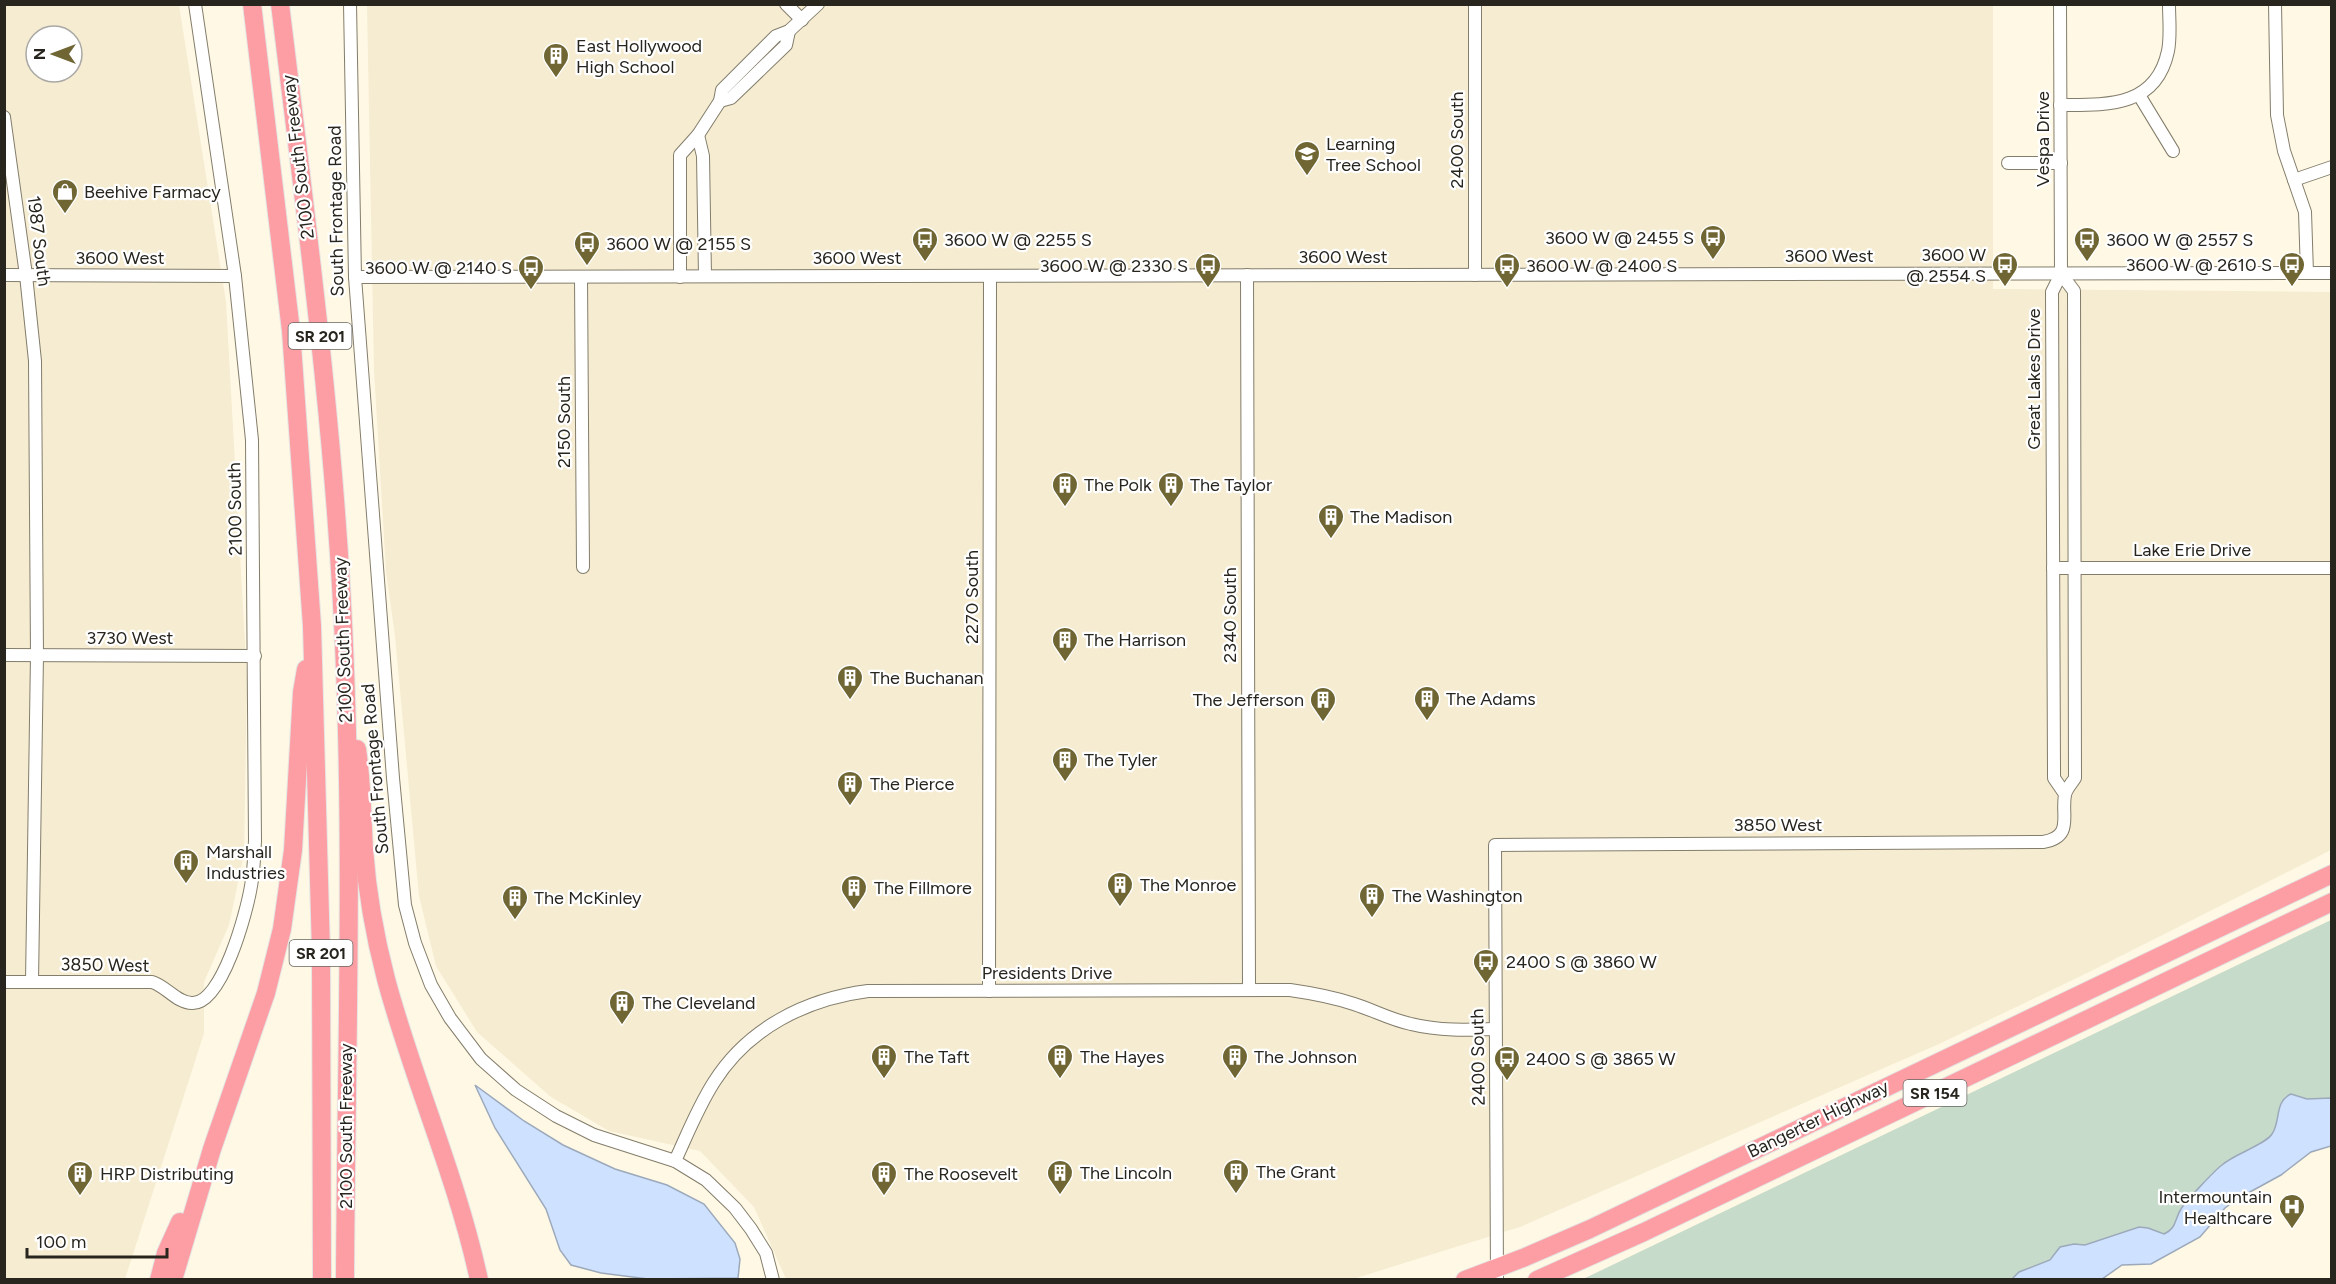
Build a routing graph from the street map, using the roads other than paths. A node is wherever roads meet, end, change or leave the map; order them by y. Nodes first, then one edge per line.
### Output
1 (195, 4) edge
2 (251, 4) edge
3 (280, 4) edge
4 (350, 4) edge
5 (786, 4) edge
6 (818, 4) edge
7 (1475, 4) edge
8 (2060, 4) edge
9 (2169, 4) edge
10 (2275, 4) edge
11 (802, 20) junction
12 (2139, 95) junction
13 (2060, 105) junction
14 (4, 117) edge
15 (698, 135) junction
16 (2173, 152) dead end
17 (2008, 163) dead end
18 (2061, 163) junction
19 (2331, 167) edge
20 (2294, 180) junction
21 (2307, 273) junction
22 (2331, 273) edge
23 (2061, 274) junction
24 (4, 275) edge
25 (26, 275) junction
26 (1247, 275) junction
27 (1475, 275) junction
28 (235, 276) junction
29 (680, 276) junction
30 (705, 276) junction
31 (990, 276) junction
32 (355, 277) junction
33 (581, 277) junction
34 (583, 567) dead end
35 (2331, 567) edge
36 (2053, 568) junction
37 (2074, 568) junction
38 (312, 626) junction
39 (4, 656) edge
40 (37, 656) junction
41 (255, 656) junction
42 (345, 670) junction
43 (2065, 794) junction
44 (2059, 836) joint
45 (1495, 845) joint
46 (2331, 874) edge
47 (2331, 902) edge
48 (4, 982) edge
49 (32, 982) junction
50 (1249, 990) junction
51 (989, 991) junction
52 (200, 1003) joint
53 (1495, 1029) junction
54 (212, 1149) junction
55 (675, 1161) junction
56 (451, 1179) junction
57 (1497, 1274) edge
58 (159, 1280) edge
59 (173, 1280) edge
60 (322, 1280) edge
61 (345, 1280) edge
62 (479, 1280) edge
63 (488, 1280) edge
64 (773, 1280) edge
65 (1465, 1280) edge
66 (1537, 1280) edge

1 - 28 street, 2100 South
2 - 38 highway, 2100 South Freeway / SR 201
3 - 42 highway, 2100 South Freeway / SR 201
4 - 32 street, South Frontage Road
5 - 11 street
6 - 11 street
7 - 27 street, 2400 South
8 - 13 street, Vespa Drive
9 - 12 street
10 - 20 street
11 - 15 street
12 - 13 street
12 - 16 street
13 - 18 street, Vespa Drive
14 - 25 street, 1987 South
15 - 29 street
15 - 30 street
17 - 18 street
18 - 23 street, Vespa Drive
19 - 20 street
20 - 21 street
21 - 22 street, 3600 West
21 - 23 street, 3600 West
23 - 27 street, 3600 West
23 - 36 street, Great Lakes Drive
23 - 37 street, Great Lakes Drive
24 - 25 street, 3600 West
25 - 28 street, 3600 West
25 - 40 street, 1987 South
26 - 27 street, 3600 West
26 - 31 street, 3600 West
26 - 50 street, 2340 South
28 - 41 street, 2100 South
29 - 30 street, 3600 West
29 - 33 street, 3600 West
30 - 31 street, 3600 West
31 - 51 street, 2270 South
32 - 33 street, 3600 West
32 - 55 street, South Frontage Road
33 - 34 street, 2150 South
35 - 37 street, Lake Erie Drive
36 - 37 street, Lake Erie Drive
36 - 43 street, Great Lakes Drive
37 - 43 street, Great Lakes Drive
38 - 54 highway
38 - 60 highway, 2100 South Freeway / SR 201
39 - 40 street, 3730 West
40 - 41 street, 3730 West
40 - 49 street, 1987 South
41 - 52 street, 2100 South
42 - 56 highway
42 - 61 highway, 2100 South Freeway / SR 201
43 - 44 street, Great Lakes Drive
44 - 45 street, 3850 West
45 - 53 street, 2400 South
46 - 57 highway, Bangerter Highway / SR 154
47 - 66 highway, Bangerter Highway / SR 154
48 - 49 street, 3850 West
49 - 52 street, 3850 West
50 - 51 street, Presidents Drive
50 - 53 street, Presidents Drive
51 - 55 street, Presidents Drive
53 - 57 street, 2400 South
54 - 58 highway
54 - 59 highway
55 - 64 street, South Frontage Road
56 - 62 highway
56 - 63 highway
57 - 65 highway, Bangerter Highway / SR 154

